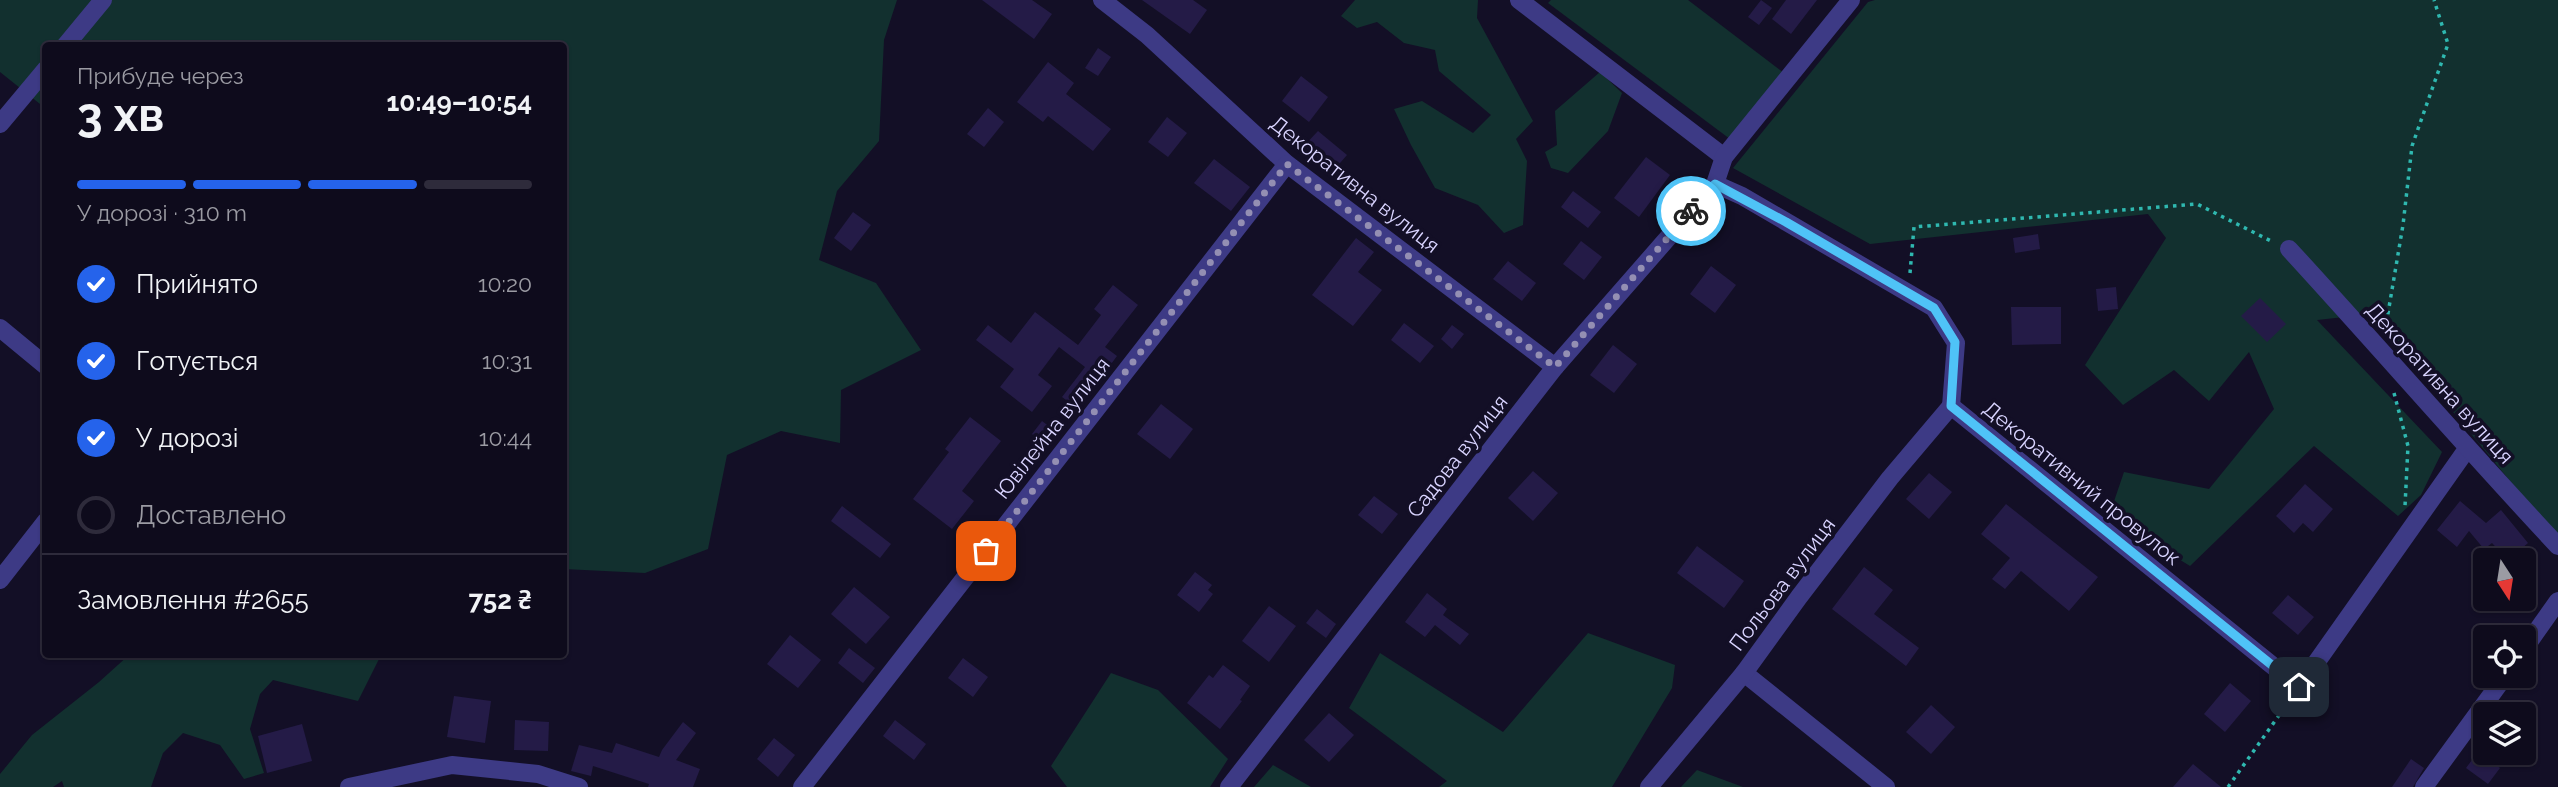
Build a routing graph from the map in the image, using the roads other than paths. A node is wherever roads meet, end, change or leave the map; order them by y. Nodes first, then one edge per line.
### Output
1 (103, 0) edge
2 (1102, 0) edge
3 (1519, 0) edge
4 (1852, 0) edge
5 (68, 42) edge
6 (42, 74) edge
7 (0, 124) edge
8 (1724, 157) junction
9 (1287, 164) junction
10 (1715, 184) junction
11 (2290, 250) road end
12 (0, 328) edge
13 (42, 363) edge
14 (1555, 367) junction
15 (1951, 406) junction
16 (2467, 449) junction
17 (42, 526) edge
18 (2558, 546) edge
19 (0, 580) edge
20 (2558, 601) edge
21 (2536, 632) edge
22 (1744, 673) junction
23 (2496, 688) edge
24 (349, 787) edge
25 (579, 787) edge
26 (802, 787) edge
27 (1229, 787) edge
28 (1649, 787) edge
29 (1886, 787) edge
30 (2424, 787) edge

1 - 5 street
2 - 9 street, Декоративна вулиця
3 - 8 street
4 - 8 street
6 - 7 street
8 - 10 street, Садова вулиця
9 - 14 street, Декоративна вулиця
9 - 26 street, Ювілейна вулиця
10 - 14 street, Садова вулиця
10 - 15 street, Декоративний провулок
11 - 16 street, Декоративна вулиця
12 - 13 street
14 - 27 street, Садова вулиця
15 - 16 street, Декоративний провулок
15 - 22 street, Польова вулиця
16 - 18 street, Декоративна вулиця
17 - 19 street
20 - 21 street
22 - 28 street, Польова вулиця
22 - 29 street
23 - 30 street
24 - 25 street

